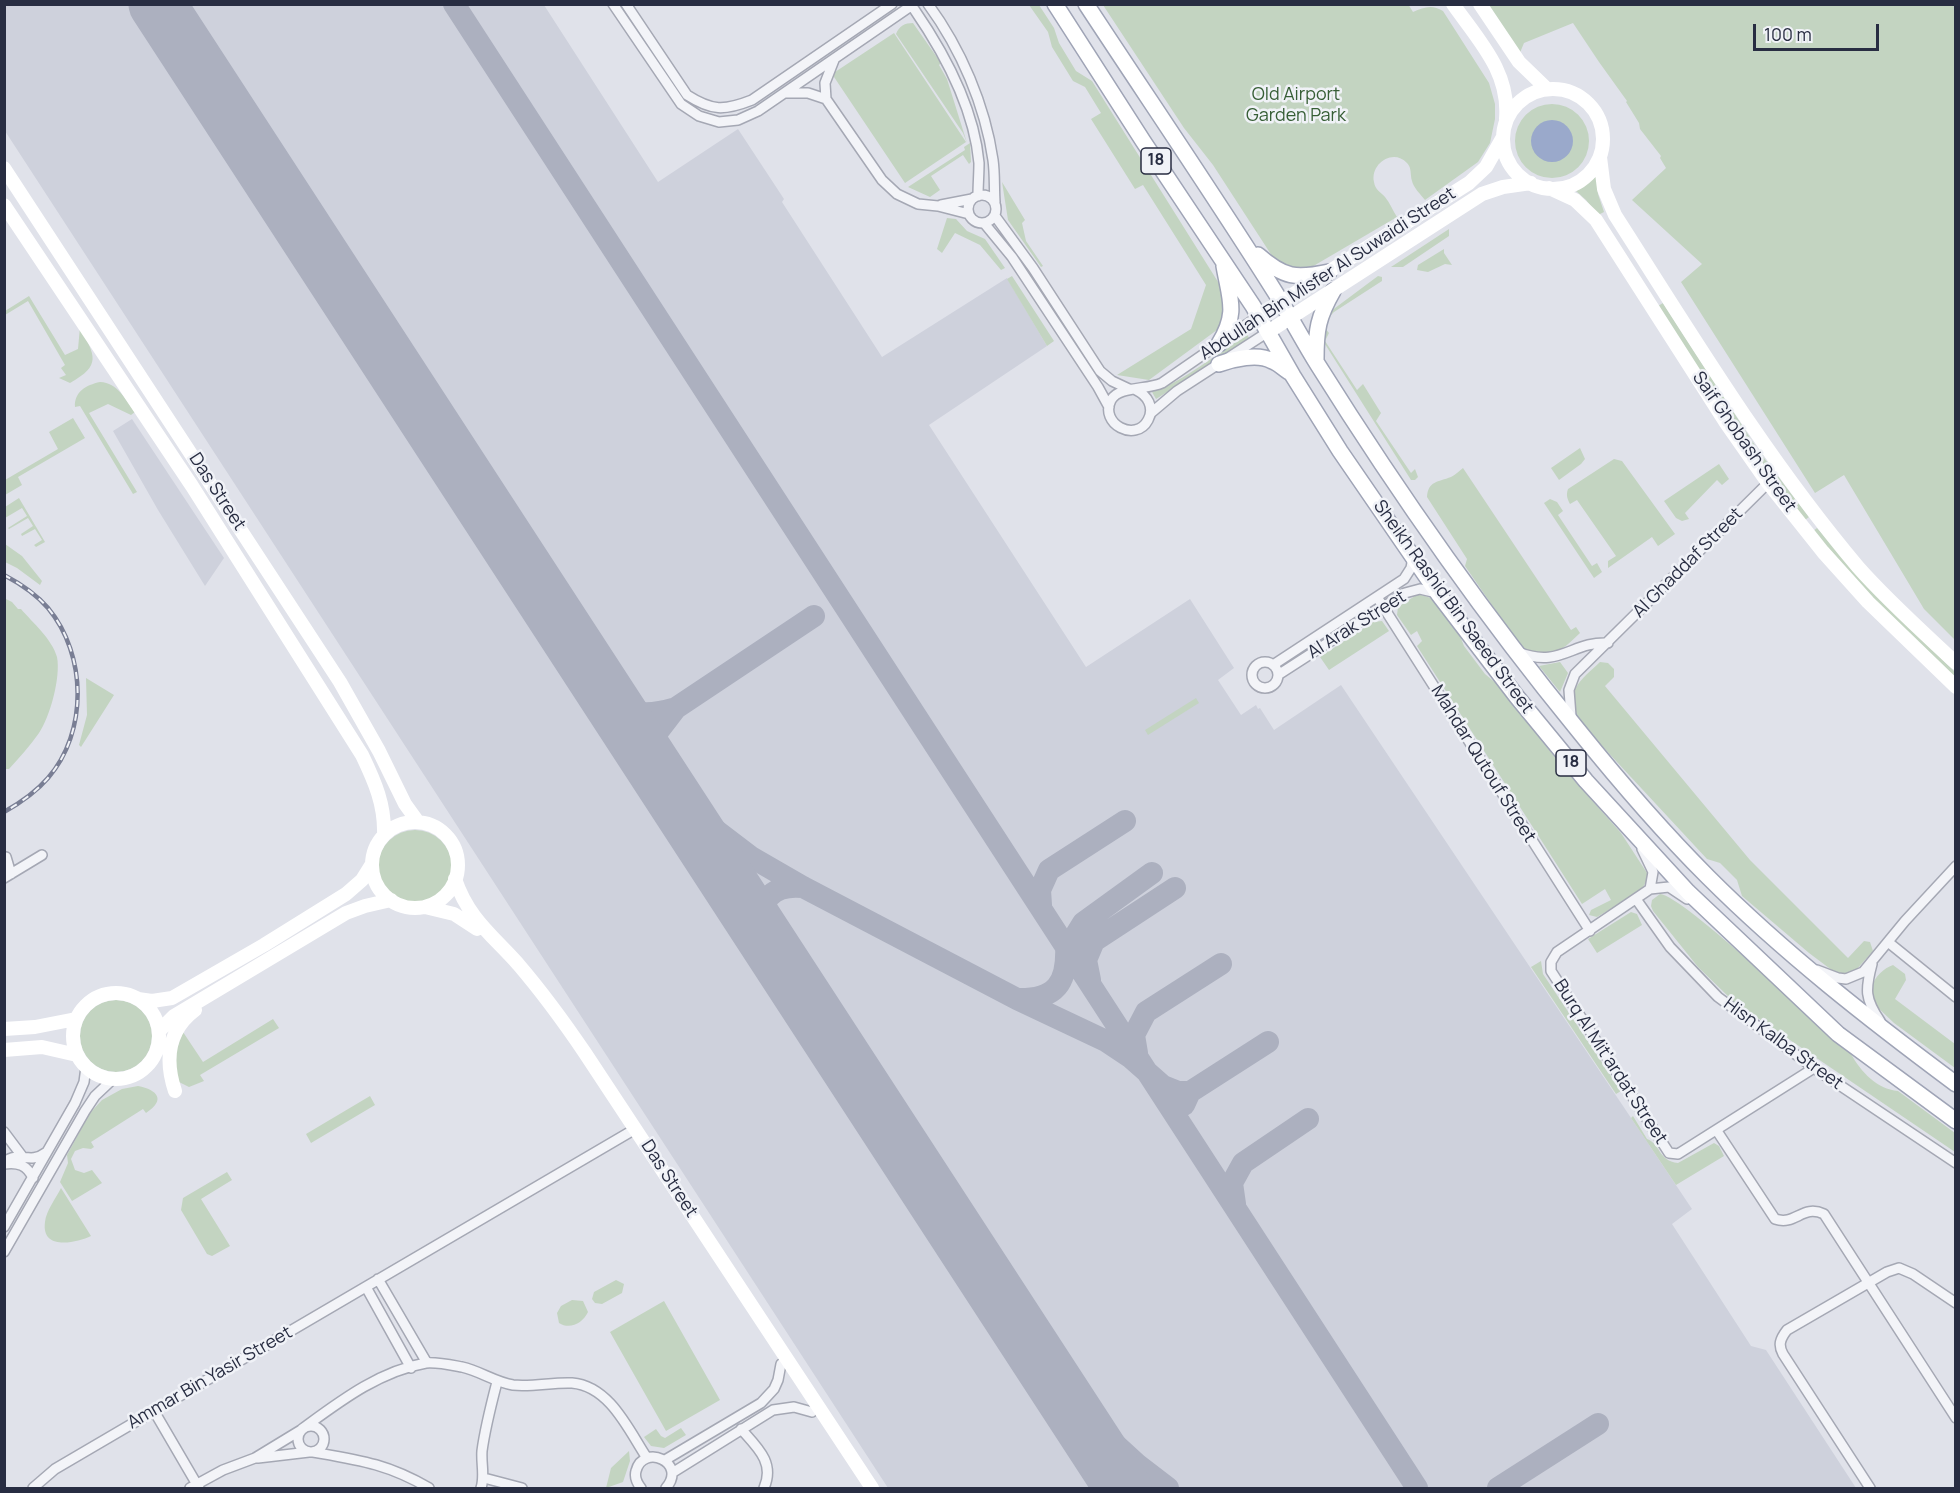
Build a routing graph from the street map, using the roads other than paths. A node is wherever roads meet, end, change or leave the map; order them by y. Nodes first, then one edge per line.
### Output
1 (613, 4) edge
2 (626, 4) edge
3 (892, 4) edge
4 (927, 4) edge
5 (1055, 4) edge
6 (1086, 4) edge
7 (1454, 4) edge
8 (1480, 4) edge
9 (909, 7) edge
10 (835, 58) junction
11 (1546, 89) junction
12 (783, 93) junction
13 (826, 99) junction
14 (1506, 121) junction
15 (1503, 137) junction
16 (1600, 157) junction
17 (4, 168) edge
18 (1531, 183) junction
19 (1550, 188) junction
20 (975, 197) junction
21 (995, 202) junction
22 (4, 205) edge
23 (939, 206) junction
24 (969, 214) junction
25 (995, 216) junction
26 (984, 224) junction
27 (1244, 242) junction
28 (1222, 260) junction
29 (1643, 260) junction
30 (1630, 271) junction
31 (1329, 273) junction
32 (1333, 291) junction
33 (1281, 302) junction
34 (1259, 316) junction
35 (1292, 319) junction
36 (1268, 332) junction
37 (1219, 344) junction
38 (1316, 362) junction
39 (1219, 364) junction
40 (1293, 376) junction
41 (1132, 389) junction
42 (1109, 407) junction
43 (1151, 413) junction
44 (1768, 483) junction
45 (1413, 555) junction
46 (1439, 595) junction
47 (1377, 597) junction
48 (1384, 607) junction
49 (1608, 642) junction
50 (1306, 643) junction
51 (1512, 649) junction
52 (1312, 653) junction
53 (1956, 663) edge
54 (1273, 665) junction
55 (1278, 675) junction
56 (1956, 687) edge
57 (1572, 722) junction
58 (418, 822) junction
59 (384, 835) junction
60 (1634, 835) junction
61 (42, 855) dead end
62 (6, 857) dead end
63 (372, 864) junction
64 (1956, 866) edge
65 (8, 876) edge
66 (455, 879) junction
67 (1650, 889) junction
68 (1636, 899) junction
69 (391, 900) junction
70 (425, 907) junction
71 (1719, 922) junction
72 (1590, 931) junction
73 (1888, 942) junction
74 (1874, 959) junction
75 (1804, 965) junction
76 (220, 989) junction
77 (1956, 997) edge
78 (138, 999) junction
79 (76, 1019) junction
80 (4, 1029) edge
81 (159, 1031) junction
82 (1890, 1035) junction
83 (4, 1050) edge
84 (77, 1055) junction
85 (86, 1067) junction
86 (1814, 1068) junction
87 (113, 1079) junction
88 (1956, 1084) edge
89 (176, 1091) dead end
90 (1956, 1121) edge
91 (1717, 1131) junction
92 (4, 1132) edge
93 (630, 1132) junction
94 (47, 1152) junction
95 (22, 1156) junction
96 (4, 1163) edge
97 (1956, 1163) edge
98 (33, 1178) junction
99 (4, 1227) edge
100 (4, 1252) edge
101 (378, 1279) junction
102 (1869, 1284) junction
103 (366, 1287) junction
104 (1956, 1303) edge
105 (408, 1331) junction
106 (396, 1338) junction
107 (427, 1363) junction
108 (781, 1364) junction
109 (411, 1368) junction
110 (498, 1382) junction
111 (761, 1403) junction
112 (334, 1406) junction
113 (154, 1411) junction
114 (768, 1413) junction
115 (812, 1413) junction
116 (1956, 1418) edge
117 (732, 1420) junction
118 (302, 1430) junction
119 (740, 1430) junction
120 (323, 1436) junction
121 (311, 1452) junction
122 (255, 1458) junction
123 (348, 1458) junction
124 (647, 1458) junction
125 (664, 1460) junction
126 (55, 1469) junction
127 (672, 1473) junction
128 (484, 1478) junction
129 (195, 1487) edge
130 (637, 1487) edge
131 (24, 1488) edge
132 (33, 1488) edge
133 (429, 1488) edge
134 (481, 1488) edge
135 (522, 1488) edge
136 (666, 1488) edge
137 (764, 1488) edge
138 (861, 1488) edge
139 (872, 1488) edge
140 (1870, 1488) edge

1 - 12 street
2 - 3 street
4 - 9 street
4 - 21 street
5 - 28 main road, Sheikh Rashid Bin Saeed Street / 18
6 - 27 main road, Sheikh Rashid Bin Saeed Street / 18
7 - 14 street
8 - 11 street
9 - 10 street
9 - 20 street
10 - 12 street
10 - 13 street
11 - 14 street
11 - 16 street
12 - 13 street
13 - 23 street
14 - 15 street
15 - 18 street
15 - 31 street, Abdullah Bin Misfer Al Suwaidi Street
16 - 19 street
16 - 29 street, Saif Ghobash Street
17 - 58 street, Das Street
18 - 19 street
18 - 32 street, Abdullah Bin Misfer Al Suwaidi Street
19 - 30 street, Saif Ghobash Street
20 - 21 street
20 - 23 street
20 - 24 street
21 - 25 street
22 - 59 street, Das Street
23 - 24 street
24 - 26 street
25 - 26 street
25 - 41 street
26 - 42 street
27 - 31 main road
27 - 33 main road, Sheikh Rashid Bin Saeed Street / 18
28 - 34 main road, Sheikh Rashid Bin Saeed Street / 18
28 - 37 main road
29 - 30 street
29 - 53 street, Saif Ghobash Street
30 - 44 street, Saif Ghobash Street
31 - 33 street, Abdullah Bin Misfer Al Suwaidi Street
32 - 35 street, Abdullah Bin Misfer Al Suwaidi Street
32 - 38 main road
33 - 34 street, Abdullah Bin Misfer Al Suwaidi Street
33 - 35 main road, Sheikh Rashid Bin Saeed Street / 18
34 - 36 main road, Sheikh Rashid Bin Saeed Street / 18
34 - 37 street, Abdullah Bin Misfer Al Suwaidi Street
35 - 36 street, Abdullah Bin Misfer Al Suwaidi Street
35 - 38 main road, Sheikh Rashid Bin Saeed Street / 18
36 - 39 street, Abdullah Bin Misfer Al Suwaidi Street
36 - 40 main road, Sheikh Rashid Bin Saeed Street / 18
37 - 41 street, Abdullah Bin Misfer Al Suwaidi Street
38 - 51 main road, Sheikh Rashid Bin Saeed Street / 18
39 - 40 main road
39 - 43 street, Abdullah Bin Misfer Al Suwaidi Street
40 - 45 main road, Sheikh Rashid Bin Saeed Street / 18
41 - 42 street
41 - 43 street
42 - 43 street
44 - 49 street, Al Ghaddaf Street
44 - 56 street, Saif Ghobash Street
45 - 46 main road, Sheikh Rashid Bin Saeed Street / 18
45 - 47 street, Al Arak Street
46 - 48 street, Al Arak Street
46 - 60 main road, Sheikh Rashid Bin Saeed Street / 18
47 - 48 street, Mahdar Qutouf Street
47 - 50 street, Al Arak Street
48 - 52 street, Al Arak Street
48 - 72 street, Mahdar Qutouf Street
49 - 51 street
49 - 57 street, Al Ghaddaf Street
50 - 52 street
50 - 54 street, Al Arak Street
51 - 57 main road, Sheikh Rashid Bin Saeed Street / 18
52 - 55 street, Al Arak Street
54 - 55 street
54 - 55 street
57 - 75 main road, Sheikh Rashid Bin Saeed Street / 18
58 - 59 street
58 - 66 street
59 - 63 street
60 - 67 street
60 - 71 main road, Sheikh Rashid Bin Saeed Street / 18
61 - 65 street
62 - 65 street
63 - 69 street
63 - 78 street
64 - 73 street
66 - 70 street
66 - 139 street, Das Street
67 - 68 street, Burq Al Mit'ardat Street
67 - 71 street
68 - 72 street, Burq Al Mit'ardat Street
68 - 86 street, Hisn Kalba Street
69 - 70 street
69 - 76 street
70 - 93 street, Das Street
71 - 90 main road, Sheikh Rashid Bin Saeed Street / 18
72 - 91 street, Burq Al Mit'ardat Street
73 - 74 street
73 - 77 street
74 - 75 street
74 - 82 street
75 - 82 main road, Sheikh Rashid Bin Saeed Street / 18
76 - 81 street
76 - 89 street
78 - 79 street
78 - 81 street
79 - 80 street
79 - 84 street
81 - 87 street
82 - 88 main road, Sheikh Rashid Bin Saeed Street / 18
83 - 84 street
84 - 85 street
85 - 87 street
85 - 94 street
86 - 91 street, Burq Al Mit'ardat Street
86 - 97 street, Hisn Kalba Street
87 - 100 street
91 - 102 street
92 - 95 street
93 - 101 street, Ammar Bin Yasir Street
93 - 108 street, Das Street
94 - 95 street
94 - 98 street
95 - 96 street
96 - 98 street
98 - 99 street
101 - 103 street, Ammar Bin Yasir Street
101 - 105 street
102 - 104 street
102 - 116 street
102 - 140 street
103 - 106 street
103 - 113 street, Ammar Bin Yasir Street
105 - 106 street
105 - 107 street
106 - 109 street
107 - 109 street
107 - 110 street
108 - 111 street
108 - 115 street, Das Street
109 - 112 street
110 - 124 street
110 - 128 street
111 - 114 street
111 - 117 street
112 - 118 street
112 - 120 street
113 - 126 street, Ammar Bin Yasir Street
113 - 129 street
114 - 115 street
114 - 119 street
115 - 138 street, Das Street
117 - 119 street
117 - 125 street
118 - 120 street
118 - 121 street
118 - 122 street
119 - 127 street
119 - 137 street
120 - 121 street
120 - 123 street
121 - 122 street
121 - 123 street
122 - 129 street
123 - 133 street
124 - 125 street
124 - 130 street
125 - 127 street
126 - 131 street, Ammar Bin Yasir Street
126 - 132 street, Ammar Bin Yasir Street
127 - 136 street
128 - 134 street
128 - 135 street

